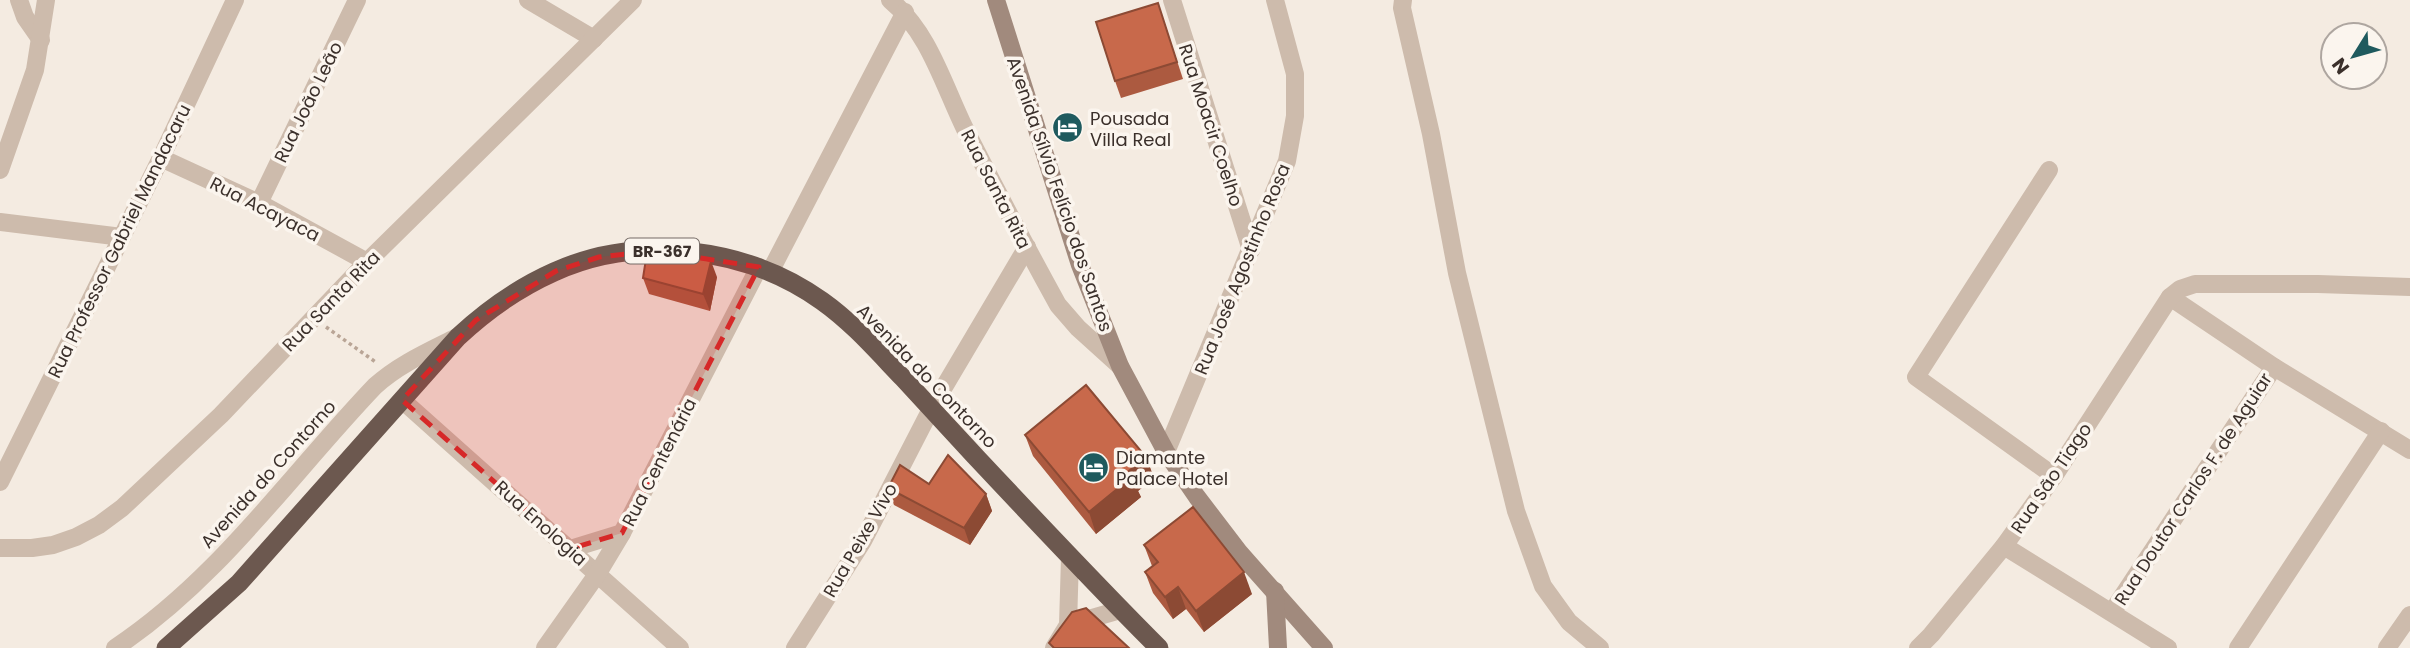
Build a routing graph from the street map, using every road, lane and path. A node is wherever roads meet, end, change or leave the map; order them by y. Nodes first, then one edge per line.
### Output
1 (19, 0) edge
2 (46, 0) edge
3 (235, 0) edge
4 (357, 0) edge
5 (528, 0) edge
6 (633, 0) edge
7 (890, 0) edge
8 (996, 0) edge
9 (1172, 0) edge
10 (1275, 0) edge
11 (1403, 0) edge
12 (905, 12) junction
13 (594, 39) junction
14 (41, 40) junction
15 (161, 158) junction
16 (0, 170) edge
17 (2049, 170) dead end
18 (259, 203) junction
19 (1, 218) edge
20 (122, 237) junction
21 (1027, 247) junction
22 (1251, 250) junction
23 (367, 262) junction
24 (764, 270) junction
25 (2410, 287) edge
26 (2170, 298) junction
27 (314, 319) junction
28 (458, 337) junction
29 (1120, 366) junction
30 (2274, 367) junction
31 (390, 373) junction
32 (402, 400) junction
33 (931, 408) junction
34 (2381, 431) junction
35 (2410, 450) edge
36 (1166, 452) junction
37 (2054, 476) junction
38 (0, 482) edge
39 (622, 533) junction
40 (2004, 546) junction
41 (0, 548) edge
42 (570, 549) junction
43 (1070, 558) junction
44 (598, 573) junction
45 (1275, 591) junction
46 (1120, 610) junction
47 (2112, 612) junction
48 (2410, 615) edge
49 (1068, 625) junction
50 (115, 648) edge
51 (166, 648) edge
52 (545, 648) edge
53 (680, 648) edge
54 (795, 648) edge
55 (1054, 648) edge
56 (1158, 648) edge
57 (1278, 648) edge
58 (1324, 648) edge
59 (1600, 648) edge
60 (1918, 648) edge
61 (2168, 648) edge
62 (2238, 648) edge
63 (2387, 648) edge

1 - 14 street
2 - 14 street
3 - 15 street, Rua Professor Gabriel Mandacaru
4 - 18 street, Rua João Leão
5 - 13 street
6 - 13 street, Rua Santa Rita
7 - 12 street, Rua Santa Rita
8 - 29 main road, Avenida Sílvio Felício dos Santos
9 - 22 street, Rua Moacir Coelho
10 - 22 street, Rua José Agostinho Rosa
11 - 59 street
12 - 21 street, Rua Santa Rita
12 - 24 street, Rua Centenária
13 - 23 street, Rua Santa Rita
14 - 16 street
15 - 18 street, Rua Acayaca
15 - 20 street, Rua Professor Gabriel Mandacaru
17 - 37 street
18 - 23 street, Rua Acayaca
19 - 20 street
20 - 38 street, Rua Professor Gabriel Mandacaru
21 - 29 street, Rua Santa Rita
21 - 33 street, Rua Peixe Vivo
22 - 36 street, Rua José Agostinho Rosa
23 - 27 street, Rua Santa Rita
24 - 28 highway, Avenida do Contorno / BR-367
24 - 33 highway, Avenida do Contorno / BR-367
24 - 39 street, Rua Centenária
25 - 26 street
26 - 30 street
26 - 37 street, Rua São Tiago
27 - 31 path
27 - 41 street, Rua Santa Rita
28 - 31 street, Avenida do Contorno
28 - 32 highway, Avenida do Contorno / BR-367
29 - 36 main road, Avenida Sílvio Felício dos Santos
30 - 34 street
30 - 47 street, Rua Doutor Carlos F. de Aguiar
31 - 50 street, Avenida do Contorno
32 - 42 street, Rua Enologia
32 - 51 highway, Avenida do Contorno / BR-367
33 - 43 highway, Avenida do Contorno / BR-367
33 - 54 street, Rua Peixe Vivo
34 - 35 street
34 - 62 street
36 - 45 main road, Avenida Sílvio Felício dos Santos
37 - 40 street, Rua São Tiago
39 - 42 street
39 - 44 street, Rua Centenária
40 - 47 street
40 - 60 street, Rua São Tiago
42 - 44 street, Rua Enologia
43 - 46 highway, Avenida do Contorno / BR-367
43 - 49 street
44 - 52 street, Rua Centenária
44 - 53 street, Rua Enologia
45 - 57 main road
45 - 58 main road, Avenida Sílvio Felício dos Santos
46 - 49 street
46 - 56 highway, Avenida do Contorno / BR-367
47 - 61 street
48 - 63 street
49 - 55 street

